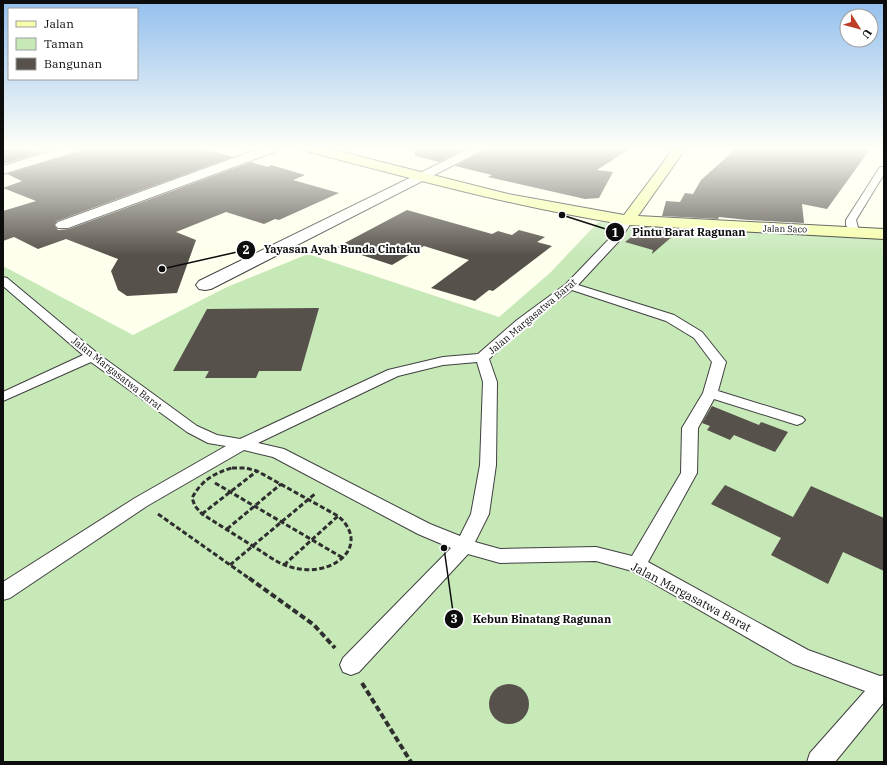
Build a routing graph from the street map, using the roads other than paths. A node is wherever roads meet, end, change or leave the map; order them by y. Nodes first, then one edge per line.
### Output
1 (176, 184) edge
2 (409, 184) edge
3 (451, 184) edge
4 (654, 184) edge
5 (875, 184) edge
6 (628, 220) junction
7 (63, 225) dead end
8 (854, 231) junction
9 (884, 234) edge
10 (3, 280) edge
11 (205, 285) dead end
12 (570, 286) junction
13 (92, 356) junction
14 (482, 358) junction
15 (710, 394) junction
16 (3, 397) edge
17 (796, 420) dead end
18 (242, 444) junction
19 (464, 546) junction
20 (637, 565) junction
21 (3, 592) edge
22 (351, 665) road end
23 (883, 687) edge
24 (819, 762) edge

1 - 7 street
2 - 11 street
3 - 6 main road, Jalan Saco
4 - 6 main road
5 - 8 lane
6 - 8 main road, Jalan Saco
6 - 12 lane, Jalan Margasatwa Barat
8 - 9 main road, Jalan Saco
10 - 13 lane, Jalan Margasatwa Barat
12 - 14 lane, Jalan Margasatwa Barat
12 - 15 lane
13 - 16 lane
13 - 18 lane, Jalan Margasatwa Barat
14 - 18 lane, Jalan Margasatwa Barat
14 - 19 lane, Jalan Margasatwa Barat
15 - 17 lane
15 - 20 lane
18 - 19 lane, Jalan Margasatwa Barat
18 - 21 lane
19 - 20 lane, Jalan Margasatwa Barat
19 - 22 lane
20 - 23 lane, Jalan Margasatwa Barat
23 - 24 lane

